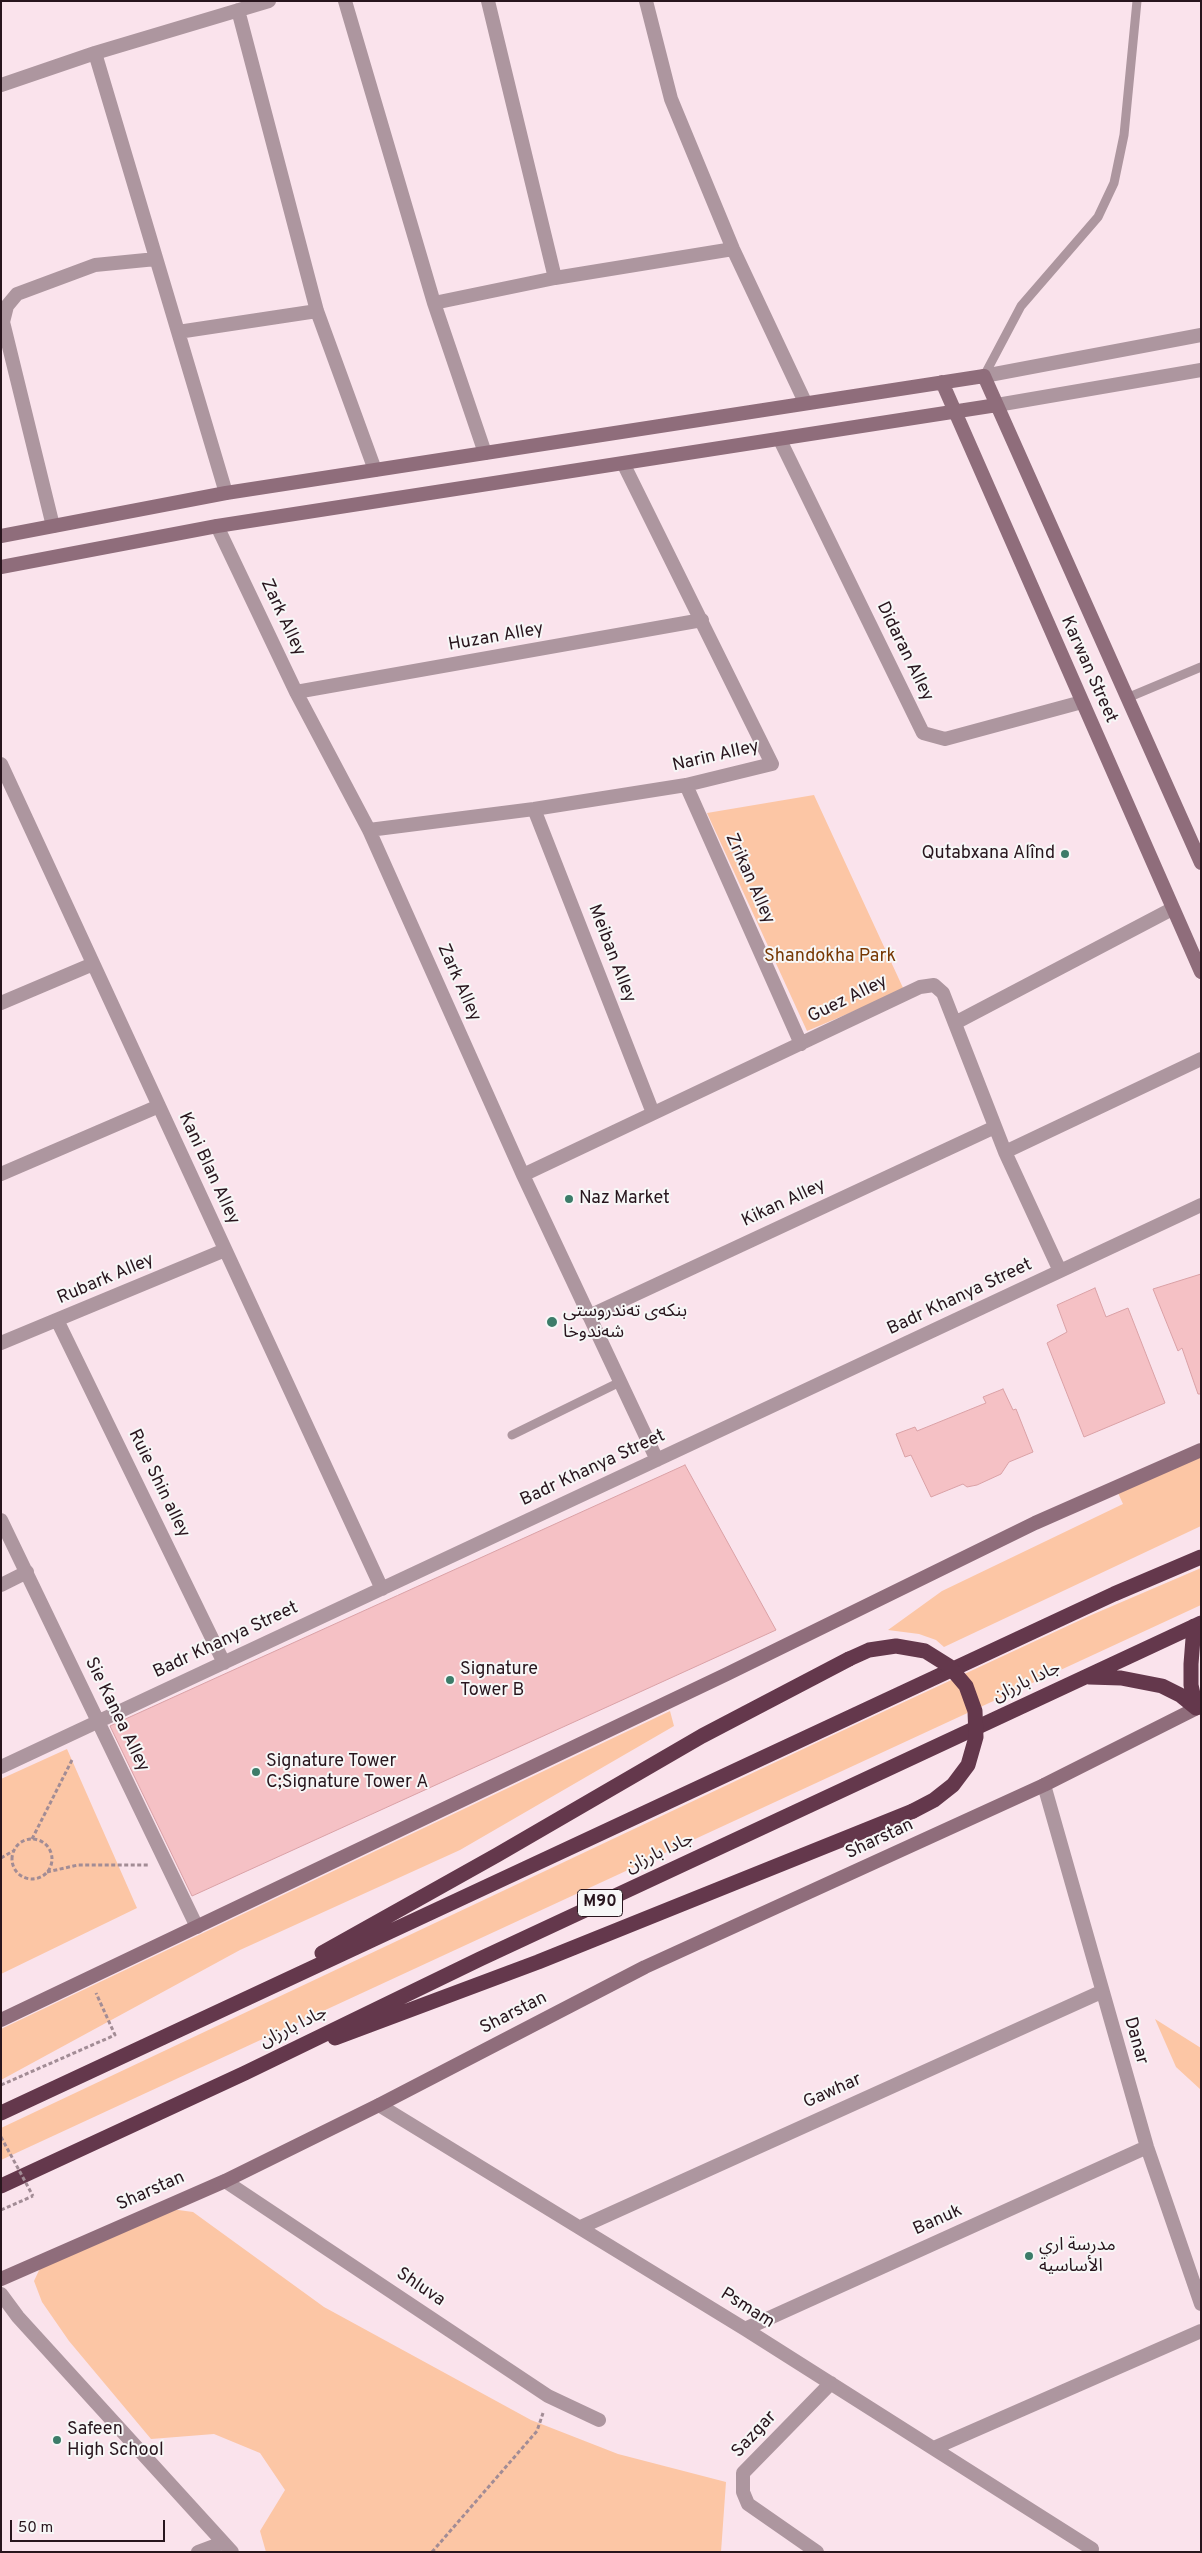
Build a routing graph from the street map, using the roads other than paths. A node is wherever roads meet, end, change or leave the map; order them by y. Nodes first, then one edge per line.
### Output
1 (269, 1) edge
2 (345, 1) edge
3 (488, 1) edge
4 (646, 1) edge
5 (1137, 1) edge
6 (238, 10) junction
7 (95, 53) junction
8 (1, 85) edge
9 (733, 248) junction
10 (156, 259) junction
11 (555, 278) junction
12 (434, 303) junction
13 (317, 311) junction
14 (178, 332) junction
15 (1201, 335) edge
16 (1201, 370) edge
17 (984, 376) junction
18 (942, 382) junction
19 (805, 402) junction
20 (997, 405) junction
21 (955, 413) junction
22 (780, 440) junction
23 (485, 453) junction
24 (624, 465) junction
25 (375, 470) junction
26 (226, 493) junction
27 (53, 526) junction
28 (218, 526) junction
29 (1, 536) edge
30 (1, 568) edge
31 (702, 620) junction
32 (1201, 667) edge
33 (296, 692) junction
34 (1128, 698) junction
35 (1082, 702) junction
36 (1, 764) edge
37 (686, 785) junction
38 (534, 808) junction
39 (369, 830) junction
40 (1201, 863) edge
41 (1172, 909) junction
42 (93, 964) junction
43 (1201, 972) edge
44 (1, 1003) edge
45 (955, 1023) junction
46 (801, 1044) junction
47 (1201, 1059) edge
48 (159, 1106) junction
49 (653, 1113) junction
50 (995, 1127) junction
51 (1005, 1152) junction
52 (1, 1174) edge
53 (523, 1174) junction
54 (1201, 1205) edge
55 (225, 1250) junction
56 (1060, 1272) junction
57 (589, 1316) junction
58 (58, 1322) junction
59 (1, 1343) edge
60 (620, 1382) junction
61 (512, 1435) dead end
62 (1201, 1450) edge
63 (657, 1460) junction
64 (1, 1520) edge
65 (1201, 1557) edge
66 (26, 1572) junction
67 (1, 1585) edge
68 (382, 1589) junction
69 (1198, 1624) edge
70 (224, 1663) junction
71 (1085, 1677) junction
72 (1199, 1708) edge
73 (98, 1722) junction
74 (1, 1767) edge
75 (1044, 1785) junction
76 (197, 1927) junction
77 (1101, 1992) junction
78 (213, 2013) junction
79 (1, 2020) edge
80 (245, 2073) junction
81 (379, 2105) junction
82 (1, 2113) edge
83 (1146, 2147) junction
84 (225, 2181) junction
85 (1, 2186) edge
86 (581, 2227) junction
87 (1, 2278) edge
88 (1, 2294) edge
89 (1201, 2304) edge
90 (745, 2329) junction
91 (1201, 2331) edge
92 (831, 2383) junction
93 (599, 2420) dead end
94 (934, 2448) junction
95 (227, 2547) edge
96 (1092, 2549) dead end
97 (198, 2552) edge
98 (817, 2552) edge

1 - 6 street
2 - 12 street
3 - 11 street
4 - 9 street
5 - 17 lane
6 - 7 street
6 - 13 street
7 - 8 street
7 - 10 street
9 - 11 street
9 - 19 street
10 - 14 street
10 - 27 street
11 - 12 street
12 - 23 street
13 - 14 street
13 - 25 street
14 - 26 street
15 - 17 street
16 - 20 street
17 - 18 main road
17 - 20 main road, Karwan Street
18 - 19 main road
18 - 21 main road, Karwan Street
19 - 23 main road
20 - 21 main road
20 - 34 main road, Karwan Street
21 - 22 main road
21 - 35 main road, Karwan Street
22 - 24 main road
22 - 35 street, Didaran Alley
23 - 25 main road
24 - 28 main road
24 - 31 street, Narin Alley
25 - 26 main road
26 - 27 main road
27 - 29 main road
28 - 30 main road
28 - 33 street, Zark Alley
31 - 33 street, Huzan Alley
31 - 37 street, Narin Alley
32 - 34 lane
33 - 39 street, Zark Alley
34 - 40 main road, Karwan Street
35 - 41 main road, Karwan Street
36 - 42 street, Kani Blan Alley
37 - 38 street, Narin Alley
37 - 46 street, Zrikan Alley
38 - 39 street, Narin Alley
38 - 49 street, Meiban Alley
39 - 53 street, Zark Alley
41 - 43 main road, Karwan Street
41 - 45 street
42 - 44 street
42 - 48 street, Kani Blan Alley
45 - 46 street, Guez Alley
45 - 50 street, Guez Alley
46 - 49 street, Guez Alley
47 - 51 street
48 - 52 street
48 - 55 street, Kani Blan Alley
49 - 53 street, Guez Alley
50 - 51 street, Guez Alley
50 - 57 street, Kikan Alley
51 - 56 street, Guez Alley
53 - 57 street, Zark Alley
54 - 56 street, Badr Khanya Street
55 - 58 street, Rubark Alley
55 - 68 street, Kani Blan Alley
56 - 63 street, Badr Khanya Street
57 - 60 street, Zark Alley
58 - 59 street, Rubark Alley
58 - 70 street, Ruie Shin alley
60 - 61 lane
60 - 63 street, Zark Alley
62 - 76 main road
63 - 68 street, Badr Khanya Street
64 - 66 street, Sie Kanea Alley
65 - 78 highway
66 - 67 street
66 - 73 street, Sie Kanea Alley
68 - 70 street, Badr Khanya Street
69 - 71 highway, جادا بارزان / M90
69 - 72 highway
70 - 73 street, Badr Khanya Street
71 - 72 highway
71 - 80 highway, جادا بارزان / M90
72 - 75 main road, Sharstan
73 - 74 street, Badr Khanya Street
73 - 76 street, Sie Kanea Alley
75 - 77 street, Danar
75 - 81 main road, Sharstan
76 - 79 main road
77 - 83 street, Danar
77 - 86 street, Gawhar
78 - 80 highway, bridge
78 - 82 highway
80 - 85 highway, جادا بارزان / M90
81 - 84 main road, Sharstan
81 - 86 street, Psmam
83 - 89 street, Danar
83 - 90 street, Banuk
84 - 87 main road, Sharstan
84 - 93 street, Shluva
86 - 90 street, Psmam
88 - 95 street
90 - 92 street, Psmam
91 - 94 street
92 - 94 street, Psmam
92 - 98 street, Sazgar
94 - 96 street, Psmam
95 - 97 street

